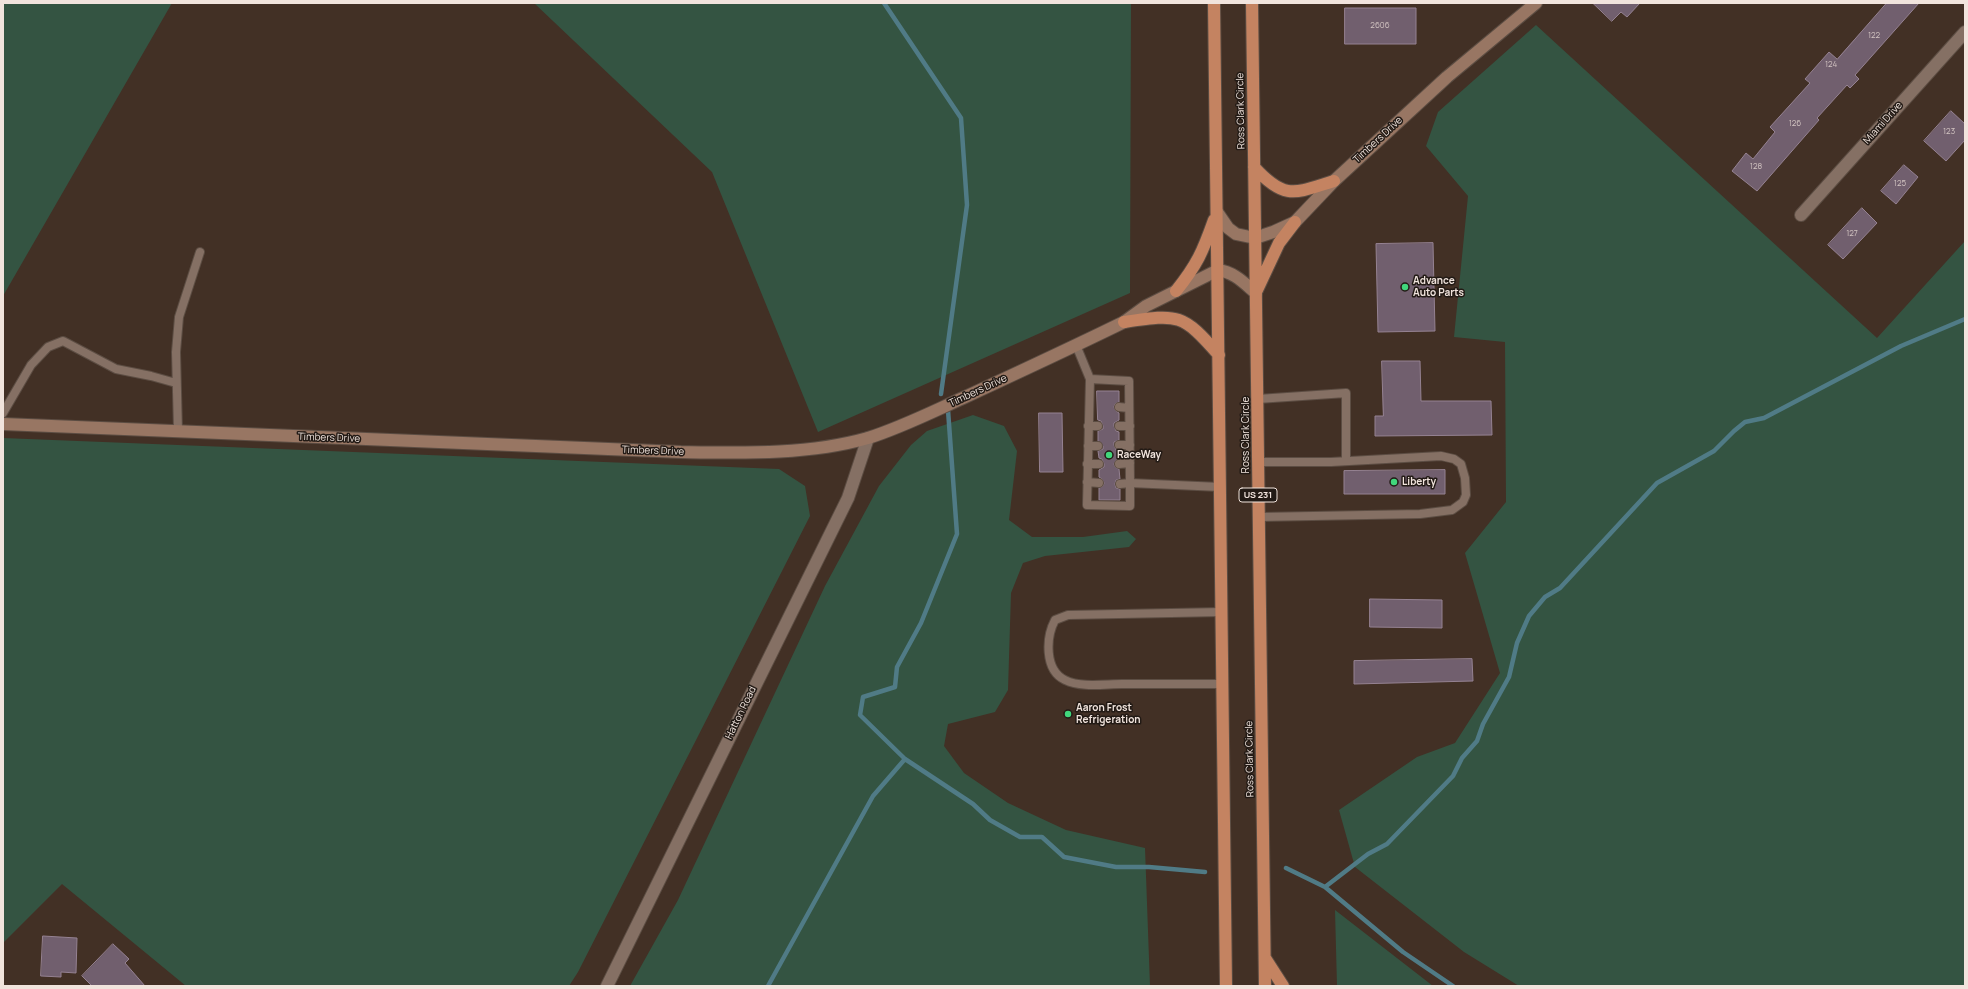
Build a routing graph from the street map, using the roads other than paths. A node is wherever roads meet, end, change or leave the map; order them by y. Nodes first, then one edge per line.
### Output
1 (1214, 3) edge
2 (1252, 3) edge
3 (1536, 3) edge
4 (1965, 32) edge
5 (1254, 167) junction
6 (1334, 181) junction
7 (1217, 212) junction
8 (1801, 215) dead end
9 (1295, 222) junction
10 (1255, 238) junction
11 (200, 252) dead end
12 (1218, 270) junction
13 (1176, 291) junction
14 (1256, 293) junction
15 (1124, 322) junction
16 (1076, 345) junction
17 (1219, 355) junction
18 (1090, 379) junction
19 (176, 383) junction
20 (1258, 399) junction
21 (1089, 405) junction
22 (1098, 405) dead end
23 (1119, 407) dead end
24 (1129, 408) junction
25 (3, 413) edge
26 (3, 424) edge
27 (1088, 426) junction
28 (1098, 426) dead end
29 (1119, 426) dead end
30 (1130, 426) junction
31 (178, 431) junction
32 (868, 438) junction
33 (1130, 445) junction
34 (1088, 446) junction
35 (1098, 446) dead end
36 (1119, 446) dead end
37 (1346, 461) junction
38 (1258, 462) junction
39 (1130, 463) junction
40 (1087, 464) junction
41 (1099, 464) dead end
42 (1119, 464) dead end
43 (1087, 482) junction
44 (1099, 483) dead end
45 (1130, 483) junction
46 (1120, 484) dead end
47 (1220, 487) junction
48 (1259, 517) junction
49 (1222, 612) junction
50 (1223, 684) junction
51 (1265, 958) junction
52 (607, 986) edge
53 (1226, 986) edge
54 (1265, 986) edge
55 (1283, 986) edge

1 - 7 highway
2 - 5 highway, Ross Clark Circle / US 231
3 - 6 street, Timbers Drive
4 - 8 street, Miami Drive
5 - 6 highway
5 - 10 highway, Ross Clark Circle / US 231
6 - 9 street, Timbers Drive
7 - 10 street
7 - 12 highway
7 - 13 highway
9 - 10 street, Timbers Drive
9 - 14 highway
10 - 14 highway, Ross Clark Circle / US 231
11 - 19 lane
12 - 13 street, Timbers Drive
12 - 14 street
12 - 17 highway
13 - 15 street, Timbers Drive
14 - 20 highway, Ross Clark Circle / US 231
15 - 16 street, Timbers Drive
15 - 17 highway
16 - 18 lane
16 - 32 street, Timbers Drive
17 - 47 highway
18 - 21 lane
18 - 24 lane
19 - 25 lane
19 - 31 lane
20 - 37 lane
20 - 38 highway, Ross Clark Circle / US 231
21 - 22 lane
21 - 27 lane
23 - 24 lane
24 - 30 lane
26 - 31 street, Timbers Drive
27 - 28 lane
27 - 34 lane
29 - 30 lane
30 - 33 lane
31 - 32 street, Timbers Drive
32 - 52 street, Hatton Road
33 - 36 lane
33 - 39 lane
34 - 35 lane
34 - 40 lane
37 - 38 lane
37 - 48 lane
38 - 48 highway, Ross Clark Circle / US 231
39 - 42 lane
39 - 45 lane
40 - 41 lane
40 - 43 lane
43 - 44 lane
43 - 45 lane
45 - 46 lane
45 - 47 lane
47 - 49 highway
48 - 51 highway, Ross Clark Circle / US 231
49 - 50 highway
49 - 50 lane
50 - 53 highway
51 - 54 highway, Ross Clark Circle / US 231
51 - 55 highway

